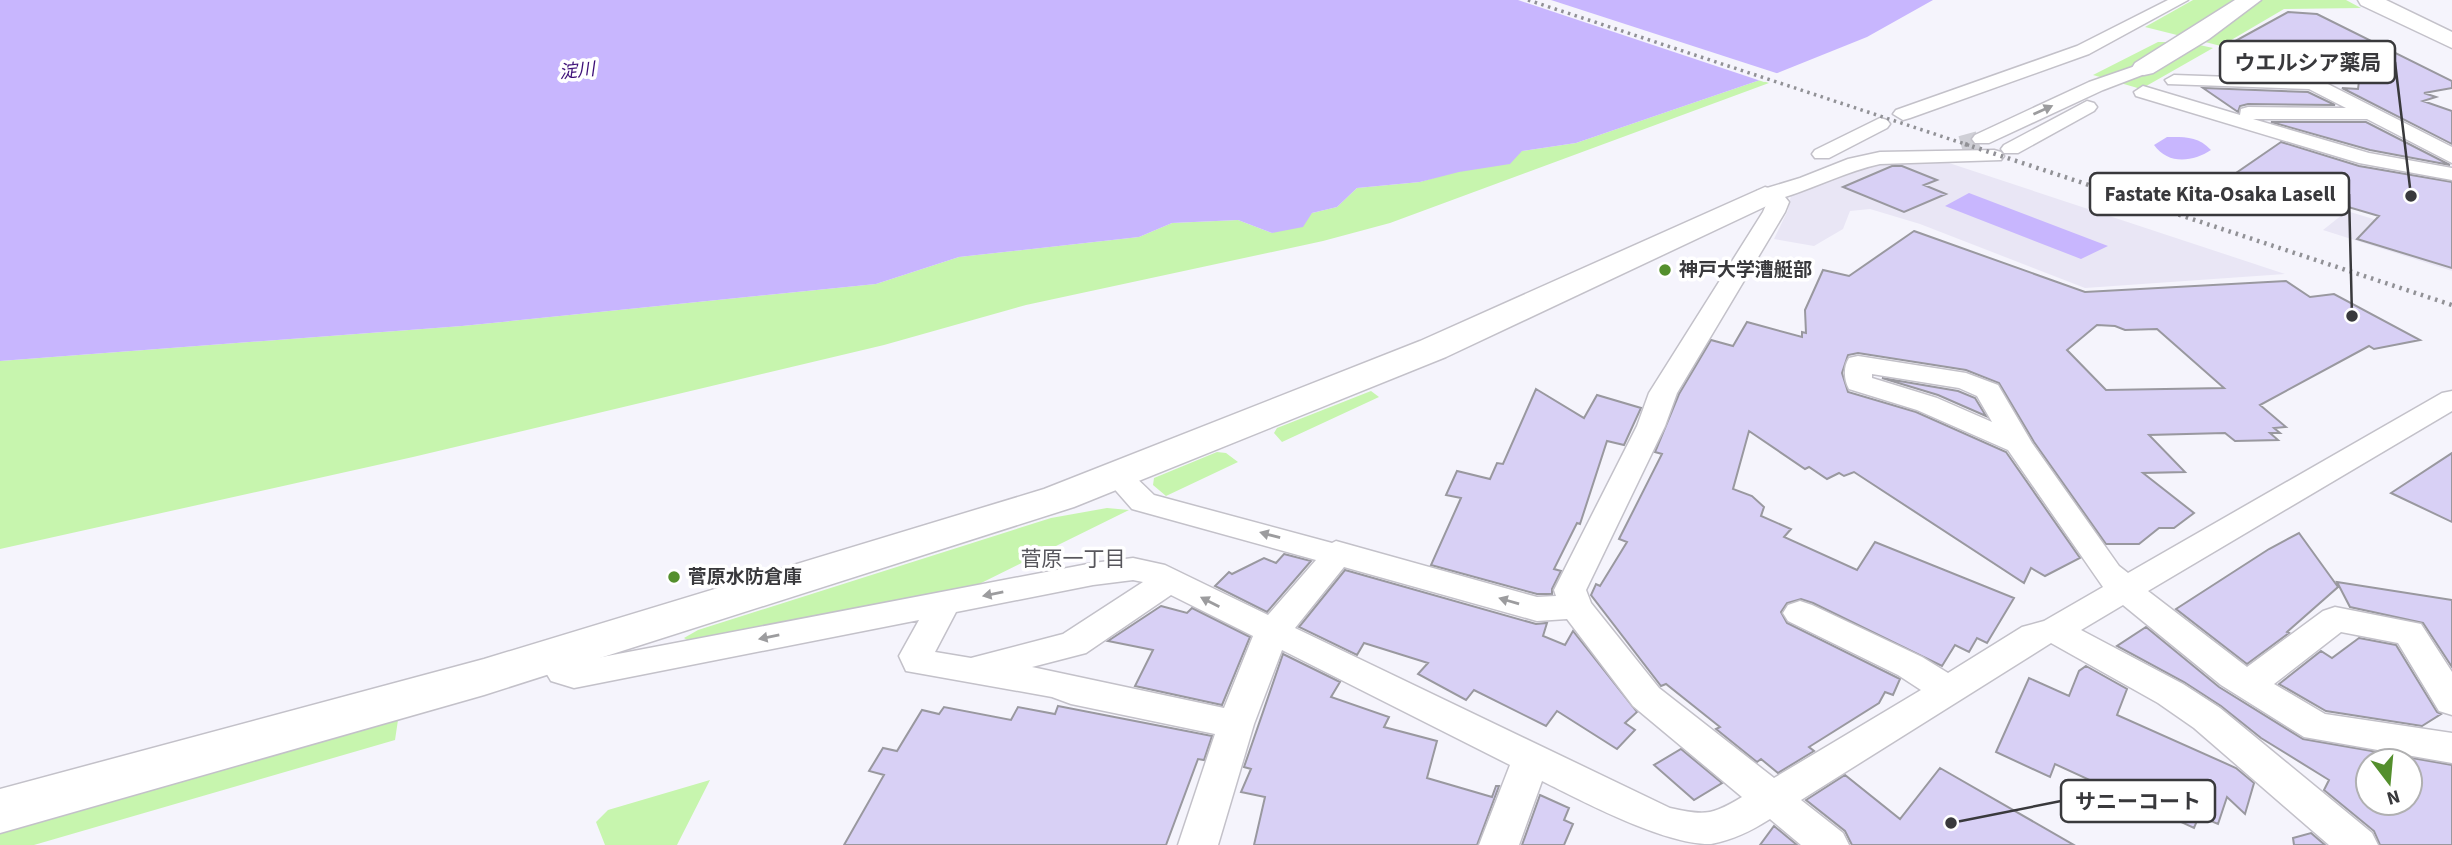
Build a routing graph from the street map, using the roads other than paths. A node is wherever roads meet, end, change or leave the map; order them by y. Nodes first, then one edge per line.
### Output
1 (2180, 0) edge
2 (2250, 0) edge
3 (2369, 0) edge
4 (2393, 0) edge
5 (2452, 29) edge
6 (2452, 41) edge
7 (2144, 80) junction
8 (2174, 80) dead end
9 (2216, 113) junction
10 (1903, 114) dead end
11 (2371, 114) junction
12 (1880, 124) dead end
13 (1961, 145) tunnel mouth
14 (1996, 148) junction
15 (1822, 154) dead end
16 (2452, 157) edge
17 (2452, 174) edge
18 (1765, 196) junction
19 (2452, 399) edge
20 (2018, 444) junction
21 (1118, 476) junction
22 (1335, 552) junction
23 (1168, 581) junction
24 (2124, 588) junction
25 (944, 604) junction
26 (1576, 607) junction
27 (1800, 613) dead end
28 (2055, 630) junction
29 (1271, 633) junction
30 (557, 654) junction
31 (971, 670) junction
32 (2248, 685) junction
33 (1948, 691) junction
34 (2452, 701) edge
35 (1236, 724) junction
36 (2452, 748) edge
37 (1531, 760) junction
38 (1771, 800) junction
39 (0, 811) edge
40 (1699, 838) edge
41 (1198, 845) edge
42 (1499, 845) edge
43 (1829, 845) edge
44 (2358, 845) edge

1 - 10 street
2 - 7 street
3 - 6 street
4 - 5 street
7 - 9 street
7 - 14 street
14 -> 7 street
8 - 11 street
9 - 11 street
9 - 17 street
11 - 16 street
12 - 15 street
13 - 18 street
14 - 18 street
18 - 21 street
18 - 26 street
19 - 24 street
20 - 20 street
20 - 24 street
22 -> 21 street
21 - 30 street
26 -> 22 street
22 - 29 street
23 -> 25 street
29 -> 23 street
23 - 31 street
24 - 28 street
24 - 32 street
25 -> 30 street
25 - 31 street
26 - 38 street
27 - 33 street
28 - 33 street
28 - 44 street
29 - 35 street
29 - 37 street
30 - 39 street
31 - 35 street
32 - 34 street
32 - 36 street
33 - 38 street
35 - 41 street
37 - 40 street
37 - 42 street
38 - 40 street
38 - 43 street

